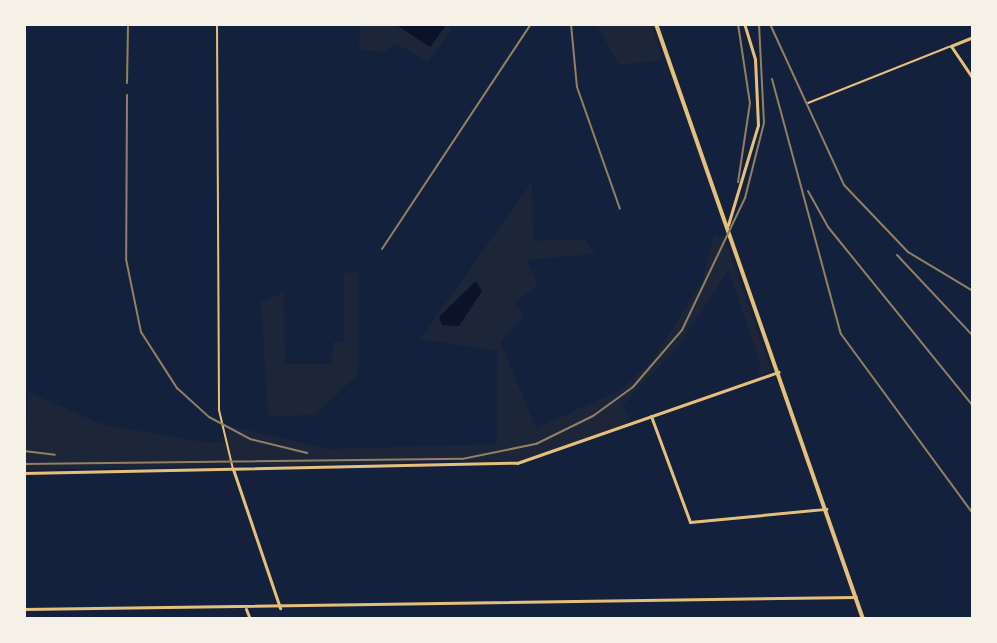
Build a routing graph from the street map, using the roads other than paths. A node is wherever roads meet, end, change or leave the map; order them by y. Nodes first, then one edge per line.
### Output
1 (217, 24) edge
2 (656, 24) edge
3 (744, 24) edge
4 (973, 37) edge
5 (951, 46) junction
6 (973, 79) edge
7 (808, 103) dead end
8 (726, 229) junction
9 (779, 372) junction
10 (651, 416) junction
11 (233, 469) junction
12 (24, 473) edge
13 (826, 509) junction
14 (856, 597) junction
15 (280, 608) junction
16 (24, 609) edge
17 (246, 609) junction
18 (250, 619) edge
19 (863, 619) edge

1 - 11 lane
2 - 8 street
3 - 8 street
4 - 5 street
5 - 6 street
5 - 7 lane
8 - 9 street
9 - 10 street
9 - 13 street
10 - 11 street
10 - 13 street
11 - 12 street
11 - 15 street
13 - 14 street
14 - 15 street
14 - 19 street
15 - 17 street
16 - 17 street
17 - 18 street

